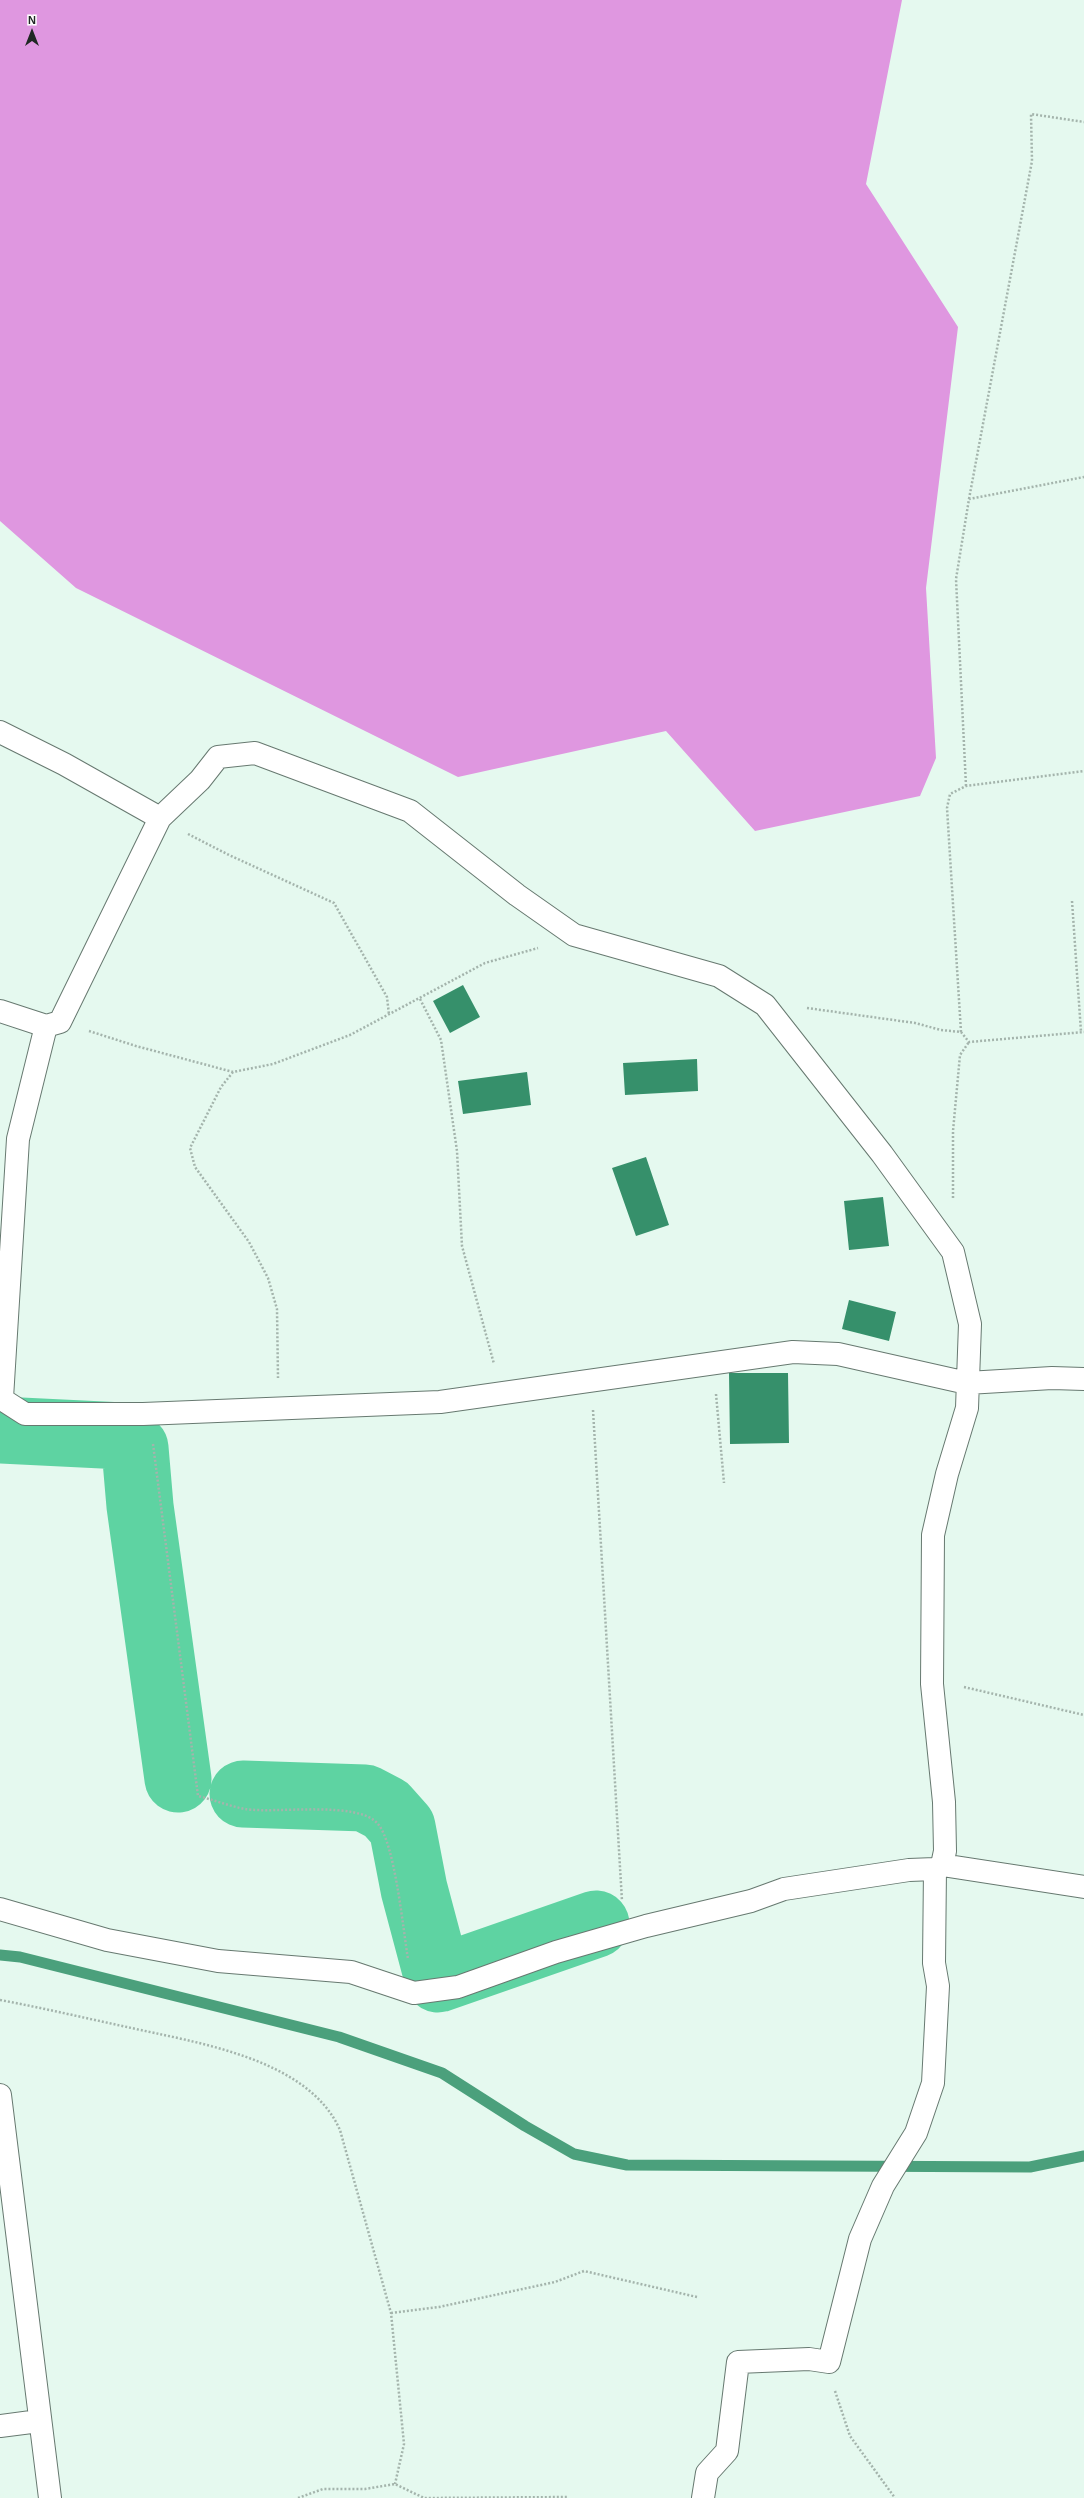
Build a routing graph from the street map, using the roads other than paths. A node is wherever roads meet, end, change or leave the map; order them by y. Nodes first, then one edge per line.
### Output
1 (0, 732) edge
2 (160, 818) junction
3 (0, 1011) edge
4 (53, 1024) junction
5 (1084, 1379) edge
6 (967, 1383) junction
7 (1, 1398) edge
8 (938, 1867) junction
9 (1084, 1887) edge
10 (0, 1909) edge
11 (0, 2096) edge
12 (39, 2421) junction
13 (0, 2426) edge
14 (50, 2498) edge
15 (703, 2498) edge

1 - 2 street
2 - 4 street
2 - 6 street
3 - 4 street
4 - 7 street
5 - 6 street
6 - 7 street
6 - 8 street
8 - 9 street
8 - 10 street
8 - 15 street
11 - 12 street
12 - 13 street
12 - 14 street

